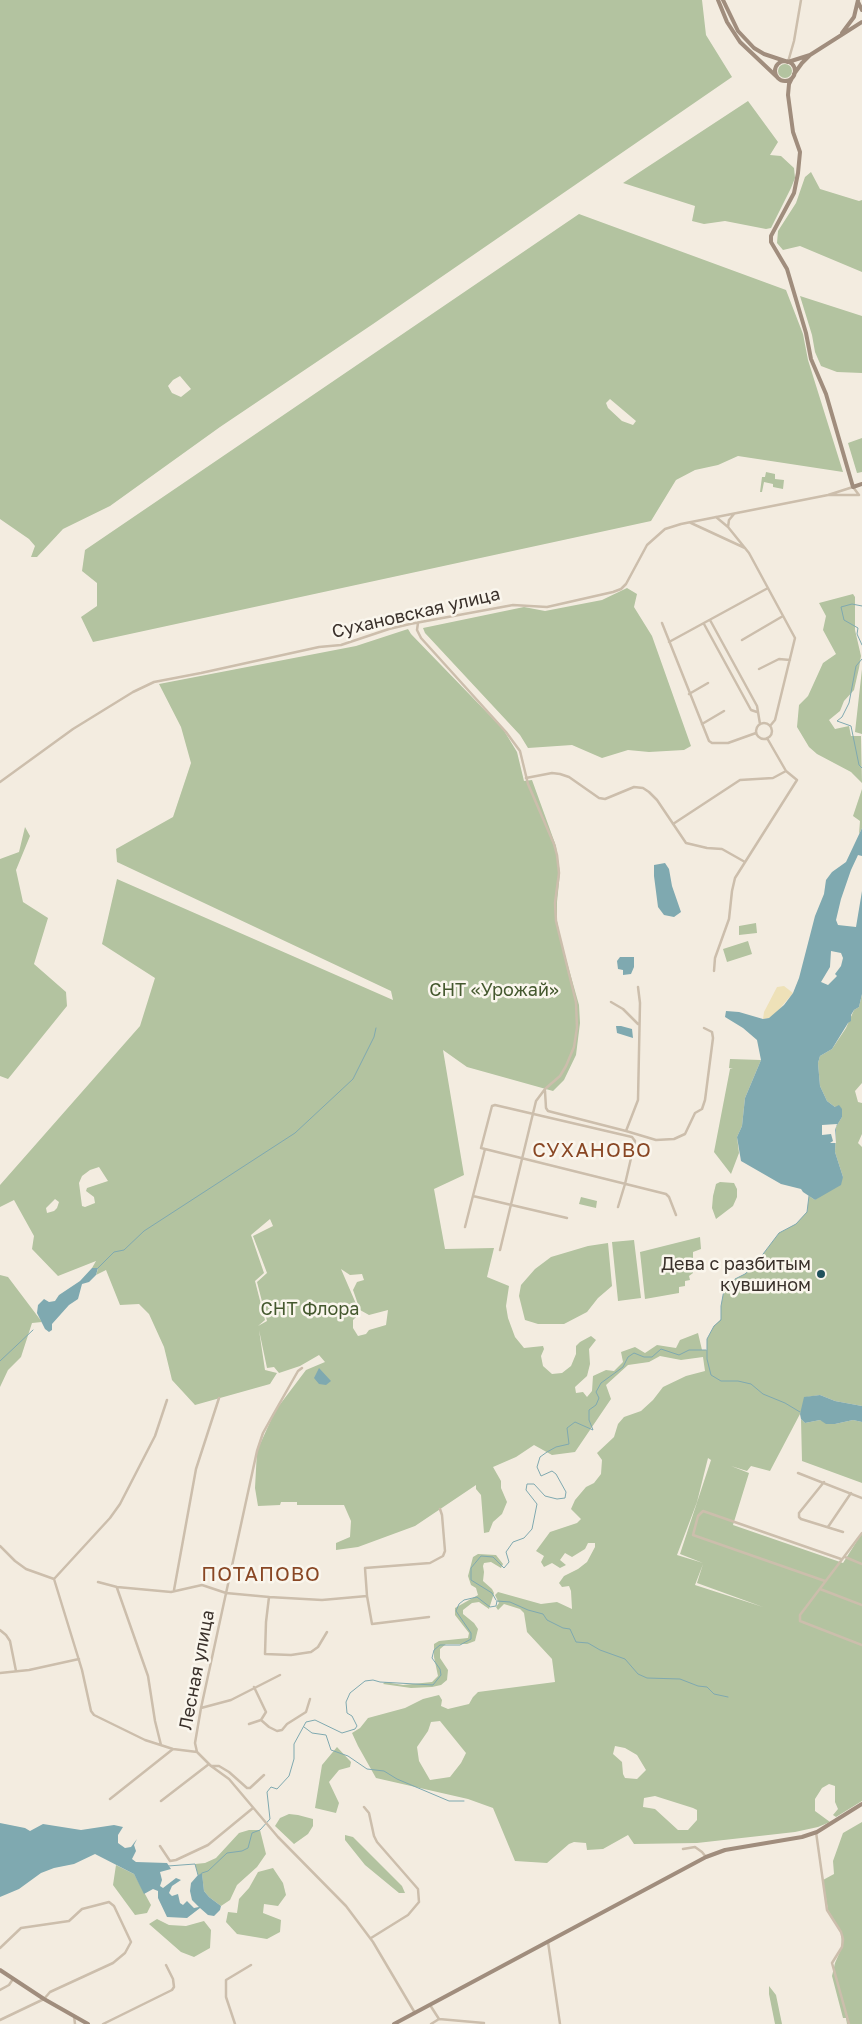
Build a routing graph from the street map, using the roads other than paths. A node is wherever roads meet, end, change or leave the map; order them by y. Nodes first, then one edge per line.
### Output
1 (718, 0) edge
2 (723, 0) edge
3 (801, 0) edge
4 (858, 0) edge
5 (862, 10) edge
6 (862, 22) edge
7 (839, 36) junction
8 (810, 55) junction
9 (788, 62) junction
10 (776, 76) junction
11 (793, 76) junction
12 (780, 80) junction
13 (788, 94) junction
14 (862, 484) edge
15 (854, 487) junction
16 (828, 495) junction
17 (860, 496) edge
18 (735, 513) junction
19 (716, 517) junction
20 (704, 519) junction
21 (689, 522) junction
22 (728, 527) junction
23 (706, 529) junction
24 (746, 548) junction
25 (768, 588) junction
26 (784, 616) junction
27 (710, 620) junction
28 (418, 623) junction
29 (662, 623) dead end
30 (704, 624) junction
31 (742, 640) dead end
32 (669, 642) junction
33 (790, 660) junction
34 (759, 669) dead end
35 (708, 682) dead end
36 (689, 694) junction
37 (724, 711) dead end
38 (757, 712) junction
39 (702, 724) junction
40 (760, 724) junction
41 (770, 726) junction
42 (756, 732) junction
43 (768, 738) junction
44 (786, 771) junction
45 (526, 778) junction
46 (0, 782) edge
47 (673, 824) junction
48 (745, 862) junction
49 (714, 971) dead end
50 (638, 987) dead end
51 (611, 1002) dead end
52 (639, 1025) junction
53 (704, 1028) dead end
54 (545, 1089) junction
55 (534, 1113) junction
56 (626, 1131) junction
57 (485, 1149) junction
58 (523, 1159) junction
59 (626, 1184) junction
60 (473, 1196) junction
61 (510, 1204) junction
62 (618, 1207) dead end
63 (676, 1215) dead end
64 (567, 1218) dead end
65 (465, 1228) dead end
66 (500, 1250) dead end
67 (302, 1368) dead end
68 (219, 1398) dead end
69 (167, 1400) dead end
70 (798, 1473) dead end
71 (824, 1482) junction
72 (851, 1494) junction
73 (862, 1498) edge
74 (440, 1509) dead end
75 (828, 1527) junction
76 (842, 1532) dead end
77 (862, 1533) edge
78 (0, 1546) edge
79 (843, 1558) junction
80 (862, 1564) edge
81 (54, 1579) junction
82 (825, 1581) junction
83 (98, 1582) dead end
84 (117, 1588) junction
85 (820, 1589) junction
86 (174, 1590) junction
87 (226, 1593) junction
88 (367, 1596) junction
89 (269, 1597) junction
90 (862, 1605) edge
91 (429, 1617) dead end
92 (0, 1630) edge
93 (327, 1632) dead end
94 (862, 1645) edge
95 (79, 1658) junction
96 (16, 1671) junction
97 (0, 1673) edge
98 (280, 1675) dead end
99 (254, 1687) junction
100 (310, 1699) dead end
101 (201, 1708) junction
102 (261, 1720) junction
103 (249, 1724) dead end
104 (161, 1745) junction
105 (173, 1749) junction
106 (197, 1752) junction
107 (210, 1765) junction
108 (264, 1775) dead end
109 (110, 1799) dead end
110 (161, 1801) dead end
111 (862, 1804) edge
112 (253, 1808) junction
113 (364, 1808) dead end
114 (816, 1832) junction
115 (160, 1846) dead end
116 (683, 1849) dead end
117 (706, 1857) junction
118 (371, 1939) junction
119 (548, 1942) junction
120 (0, 1948) edge
121 (251, 1964) dead end
122 (166, 1965) dead end
123 (0, 1970) edge
124 (13, 1979) junction
125 (0, 1990) edge
126 (44, 1999) junction
127 (430, 2005) junction
128 (414, 2013) junction
129 (74, 2016) junction
130 (439, 2019) junction
131 (0, 2020) edge
132 (75, 2024) edge
133 (87, 2024) edge
134 (103, 2024) edge
135 (235, 2024) edge
136 (394, 2024) edge
137 (431, 2024) edge
138 (484, 2024) edge
139 (560, 2024) edge
140 (849, 2024) edge

1 - 10 street
2 - 9 street
3 - 9 street
4 - 5 street
4 - 7 street
6 - 7 street
7 - 8 street
8 - 9 street
8 - 11 street
9 - 10 street
9 - 11 street
10 - 12 street
11 - 12 street
11 - 13 street
12 - 13 street
13 - 15 street
14 - 15 street, Сухановская улица
15 - 16 street, Сухановская улица
15 - 17 street
16 - 17 street
16 - 18 street, Сухановская улица
18 - 19 street, Сухановская улица
18 - 22 street
19 - 20 street, Сухановская улица
19 - 22 street
20 - 21 street, Сухановская улица
20 - 23 street
21 - 23 street
21 - 28 street, Сухановская улица
22 - 24 street
23 - 24 street
24 - 25 street
25 - 26 street
25 - 27 street
26 - 31 street
26 - 33 street
27 - 30 street
27 - 38 street
28 - 45 street
28 - 46 street, Сухановская улица
29 - 32 street
30 - 32 street
30 - 38 street
32 - 36 street
33 - 34 street
33 - 41 street
35 - 36 street
36 - 39 street
37 - 39 street
38 - 40 street
39 - 42 street
40 - 41 street
40 - 42 street
41 - 43 street
42 - 43 street
43 - 44 street
44 - 47 street
44 - 48 street
45 - 47 street
45 - 54 street
47 - 48 street
48 - 49 street
50 - 52 street
51 - 52 street
52 - 56 street
53 - 56 street
54 - 55 street
54 - 56 street
55 - 57 street
55 - 58 street
55 - 59 street
57 - 58 street
57 - 60 street
58 - 59 street
58 - 61 street
59 - 62 street
59 - 63 street
60 - 61 street
60 - 65 street
61 - 64 street
61 - 66 street
67 - 87 street, Лесная улица
68 - 86 street
69 - 81 street
70 - 71 street
71 - 72 street
71 - 75 street
72 - 73 street
72 - 75 street
74 - 88 street
75 - 76 street
77 - 79 street
78 - 81 street
79 - 80 street
79 - 82 street
79 - 82 street
81 - 95 street
82 - 85 street
83 - 84 street
84 - 86 street
84 - 104 street
85 - 90 street
85 - 94 street
86 - 87 street
87 - 89 street
87 - 101 street, Лесная улица
88 - 89 street
88 - 91 street
89 - 93 street
92 - 96 street
95 - 96 street
95 - 104 street
96 - 97 street
98 - 99 street
99 - 101 street
99 - 102 street
100 - 102 street
101 - 106 street, Лесная улица
102 - 103 street
104 - 105 street
105 - 106 street
105 - 109 street
106 - 107 street
107 - 108 street
107 - 110 street
107 - 112 street
111 - 114 street
112 - 115 street
112 - 118 street
113 - 118 street
114 - 117 street
114 - 140 street
116 - 117 street
117 - 119 street
118 - 128 street
119 - 127 street
119 - 139 street
120 - 126 street
121 - 135 street
122 - 134 street
123 - 124 street
124 - 125 street
124 - 126 street
126 - 129 street
126 - 131 street
127 - 128 street
127 - 130 street
128 - 136 street
129 - 132 street
129 - 133 street
130 - 137 street
130 - 138 street

